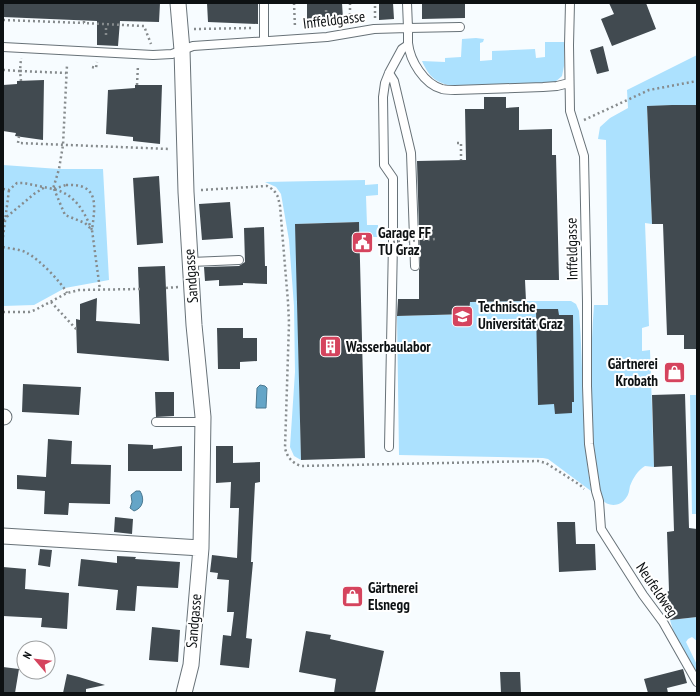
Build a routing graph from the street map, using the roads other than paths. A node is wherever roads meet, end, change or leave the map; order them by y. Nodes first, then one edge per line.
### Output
1 (178, 3) edge
2 (264, 3) edge
3 (407, 3) edge
4 (570, 3) edge
5 (460, 27) dead end
6 (408, 28) junction
7 (264, 41) junction
8 (408, 45) junction
9 (3, 47) edge
10 (182, 50) junction
11 (389, 72) junction
12 (569, 83) junction
13 (239, 260) dead end
14 (191, 262) junction
15 (415, 266) dead end
16 (156, 422) dead end
17 (203, 422) junction
18 (389, 447) dead end
19 (600, 512) joint
20 (3, 536) edge
21 (201, 548) junction
22 (697, 682) edge
23 (184, 693) edge

1 - 10 street, Sandgasse
2 - 7 lane
3 - 6 lane
4 - 12 lane, Inffeldgasse
5 - 6 lane, Inffeldgasse
6 - 7 lane, Inffeldgasse
6 - 8 lane
7 - 10 lane, Inffeldgasse
8 - 11 lane
8 - 12 lane
9 - 10 lane, Inffeldgasse
10 - 14 street, Sandgasse
11 - 15 lane
11 - 18 lane
12 - 19 lane, Inffeldgasse
13 - 14 lane
14 - 17 street, Sandgasse
16 - 17 lane
17 - 21 street, Sandgasse
19 - 22 lane, Neufeldweg
20 - 21 street
21 - 23 street, Sandgasse

